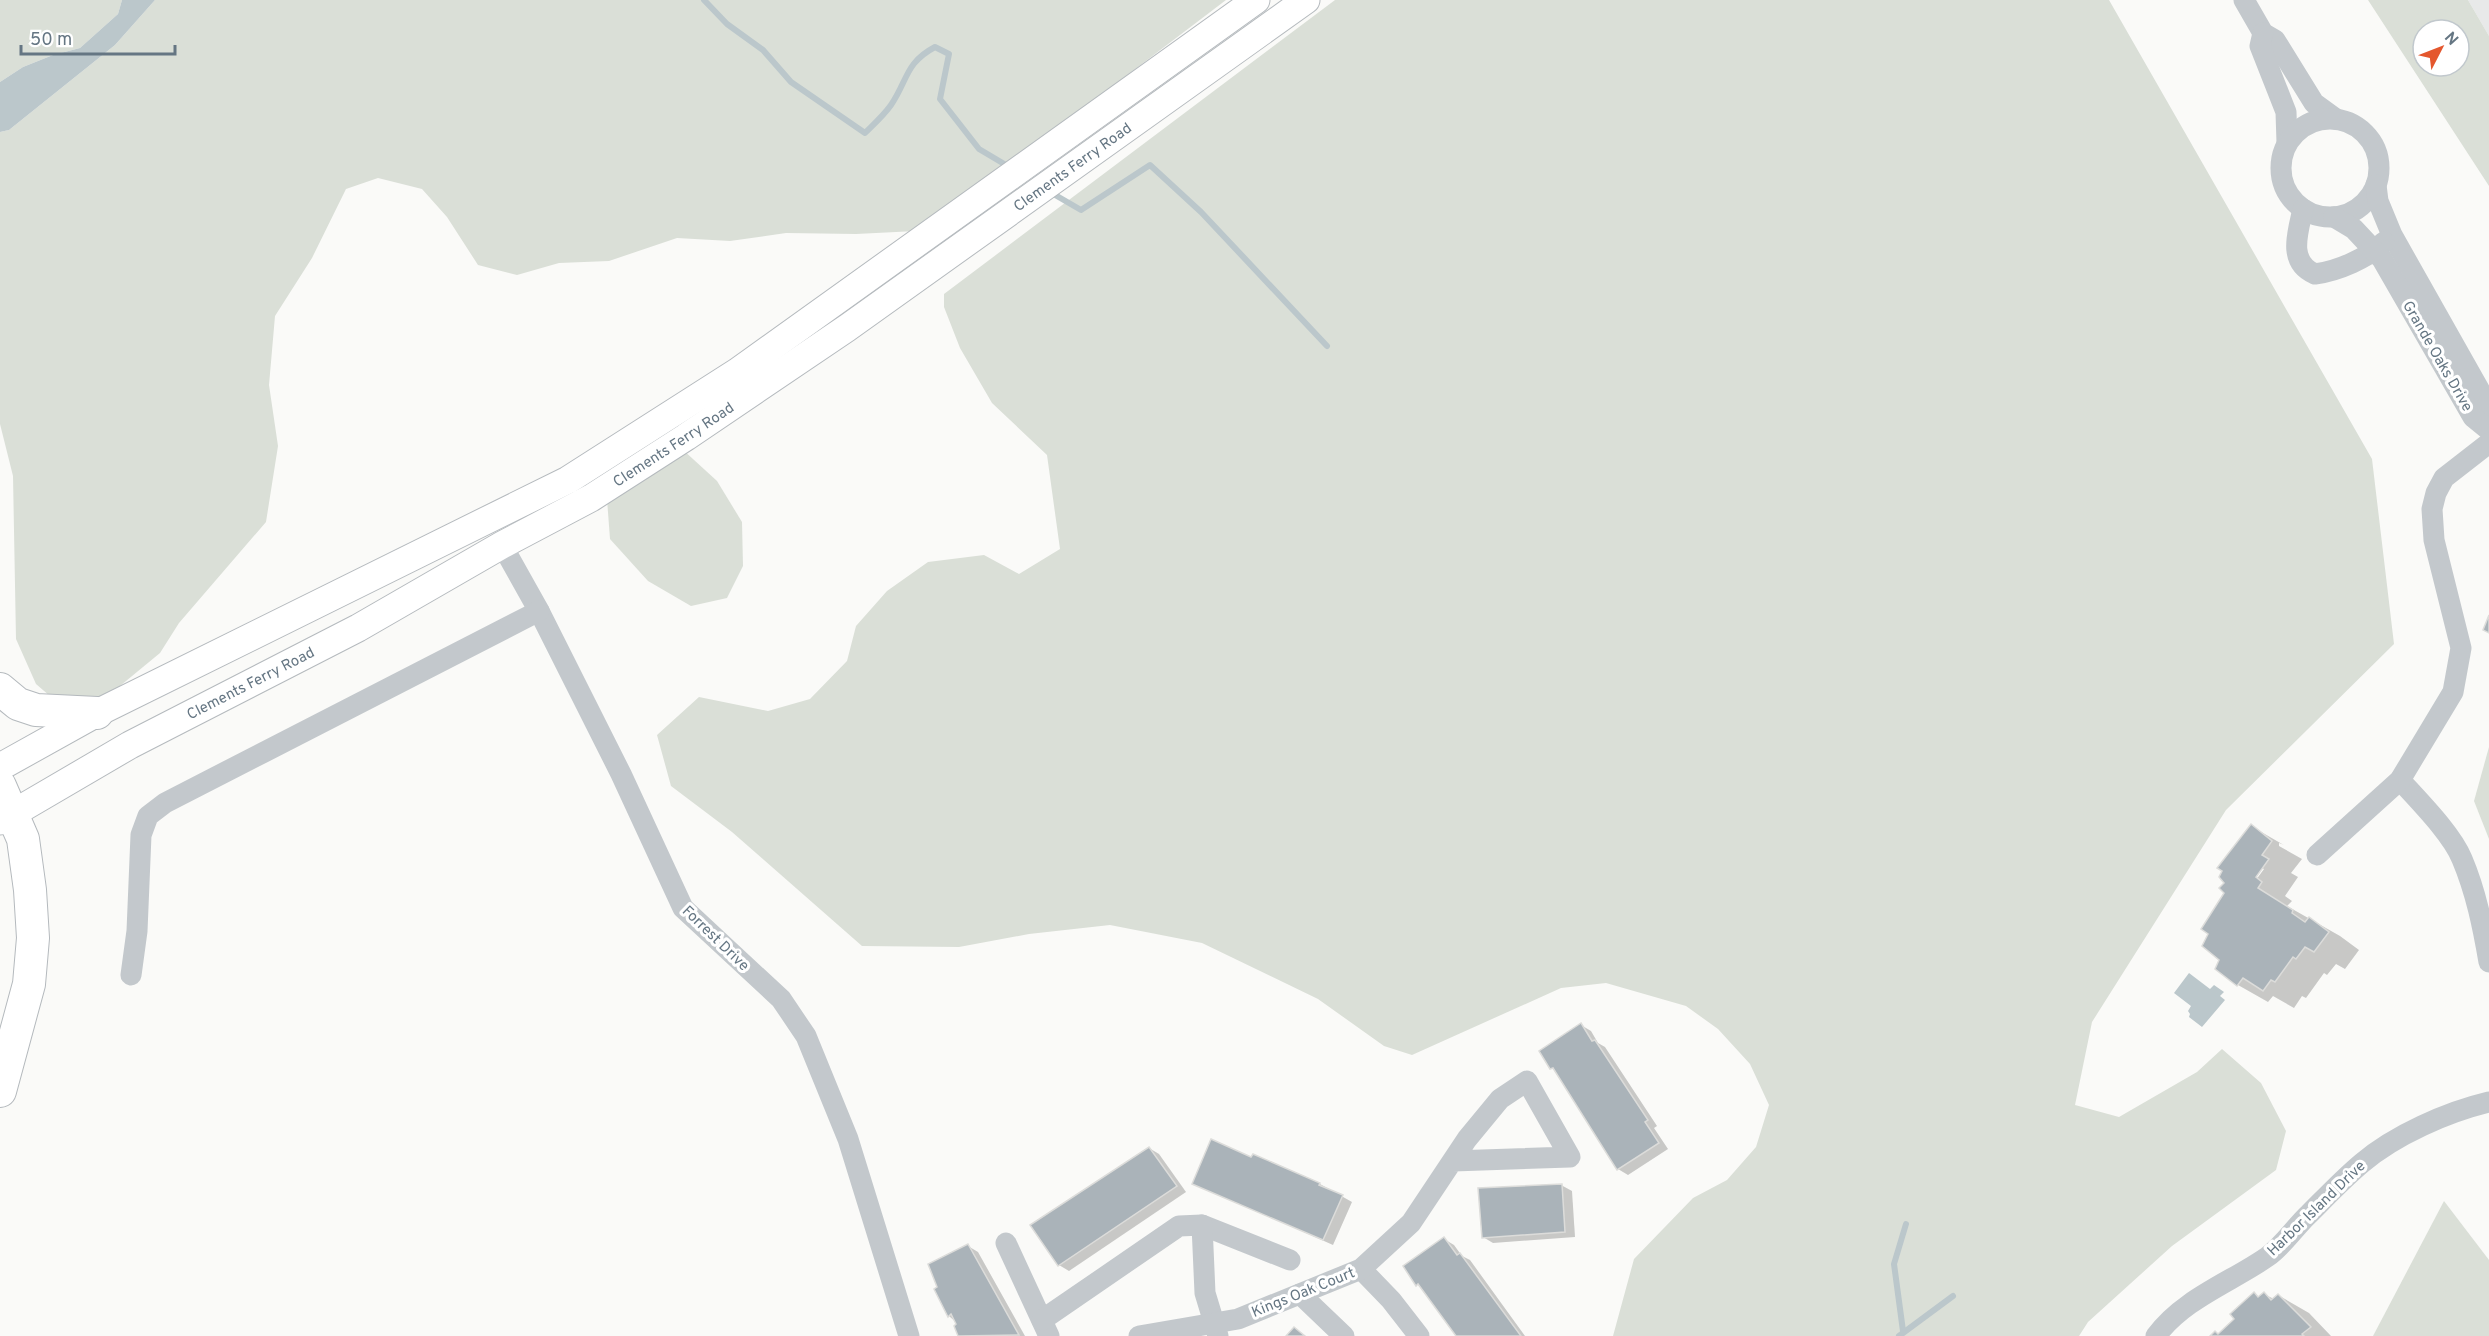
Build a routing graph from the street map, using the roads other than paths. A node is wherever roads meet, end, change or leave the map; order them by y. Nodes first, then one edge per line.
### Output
1 (1256, 0) edge
2 (1306, 0) edge
3 (2244, 0) edge
4 (2263, 33) junction
5 (2336, 119) junction
6 (2287, 143) junction
7 (1060, 159) junction
8 (2376, 185) junction
9 (992, 207) junction
10 (2303, 209) junction
11 (2334, 216) junction
12 (2392, 235) junction
13 (2375, 250) junction
14 (2488, 433) edge
15 (502, 545) junction
16 (539, 611) junction
17 (0, 689) edge
18 (97, 712) junction
19 (0, 767) edge
20 (2400, 780) junction
21 (0, 786) edge
22 (6, 817) edge
23 (2317, 855) dead end
24 (2489, 962) edge
25 (131, 975) dead end
26 (0, 1091) edge
27 (2489, 1102) edge
28 (1453, 1161) junction
29 (1202, 1225) junction
30 (1006, 1243) dead end
31 (1290, 1260) dead end
32 (1361, 1269) junction
33 (1300, 1294) junction
34 (1046, 1328) edge
35 (1216, 1330) edge
36 (909, 1336) edge
37 (1139, 1336) edge
38 (1344, 1336) edge
39 (1419, 1336) edge
40 (2156, 1336) edge

1 - 7 main road, Clements Ferry Road
2 - 7 main road, Clements Ferry Road
3 - 4 street, Grande Oaks Drive
4 - 5 street, Grande Oaks Drive
4 - 6 street, Grande Oaks Drive
5 - 6 street
5 - 8 street, Grande Oaks Drive
6 - 10 street, Grande Oaks Drive
7 - 9 main road, Clements Ferry Road
8 - 11 street
8 - 12 street, Grande Oaks Drive
9 - 15 main road, Clements Ferry Road
9 - 18 main road, Clements Ferry Road
10 - 11 street, Grande Oaks Drive
10 - 13 street
11 - 13 street, Grande Oaks Drive
12 - 13 street
12 - 14 street, Grande Oaks Drive
13 - 14 street, Grande Oaks Drive
14 - 20 street
15 - 16 street, Forrest Drive
15 - 22 main road, Clements Ferry Road
16 - 25 street
16 - 36 street, Forrest Drive
17 - 18 highway
18 - 19 main road, Clements Ferry Road
20 - 23 street
20 - 24 street
21 - 22 highway
22 - 26 highway
27 - 40 street, Harbor Island Drive
28 - 28 street, Kings Oak Court
28 - 32 street, Kings Oak Court
29 - 31 street
29 - 34 street
29 - 35 street
30 - 34 street
32 - 33 street, Kings Oak Court
32 - 39 street
33 - 35 street, Kings Oak Court
33 - 38 street
35 - 37 street, Kings Oak Court

